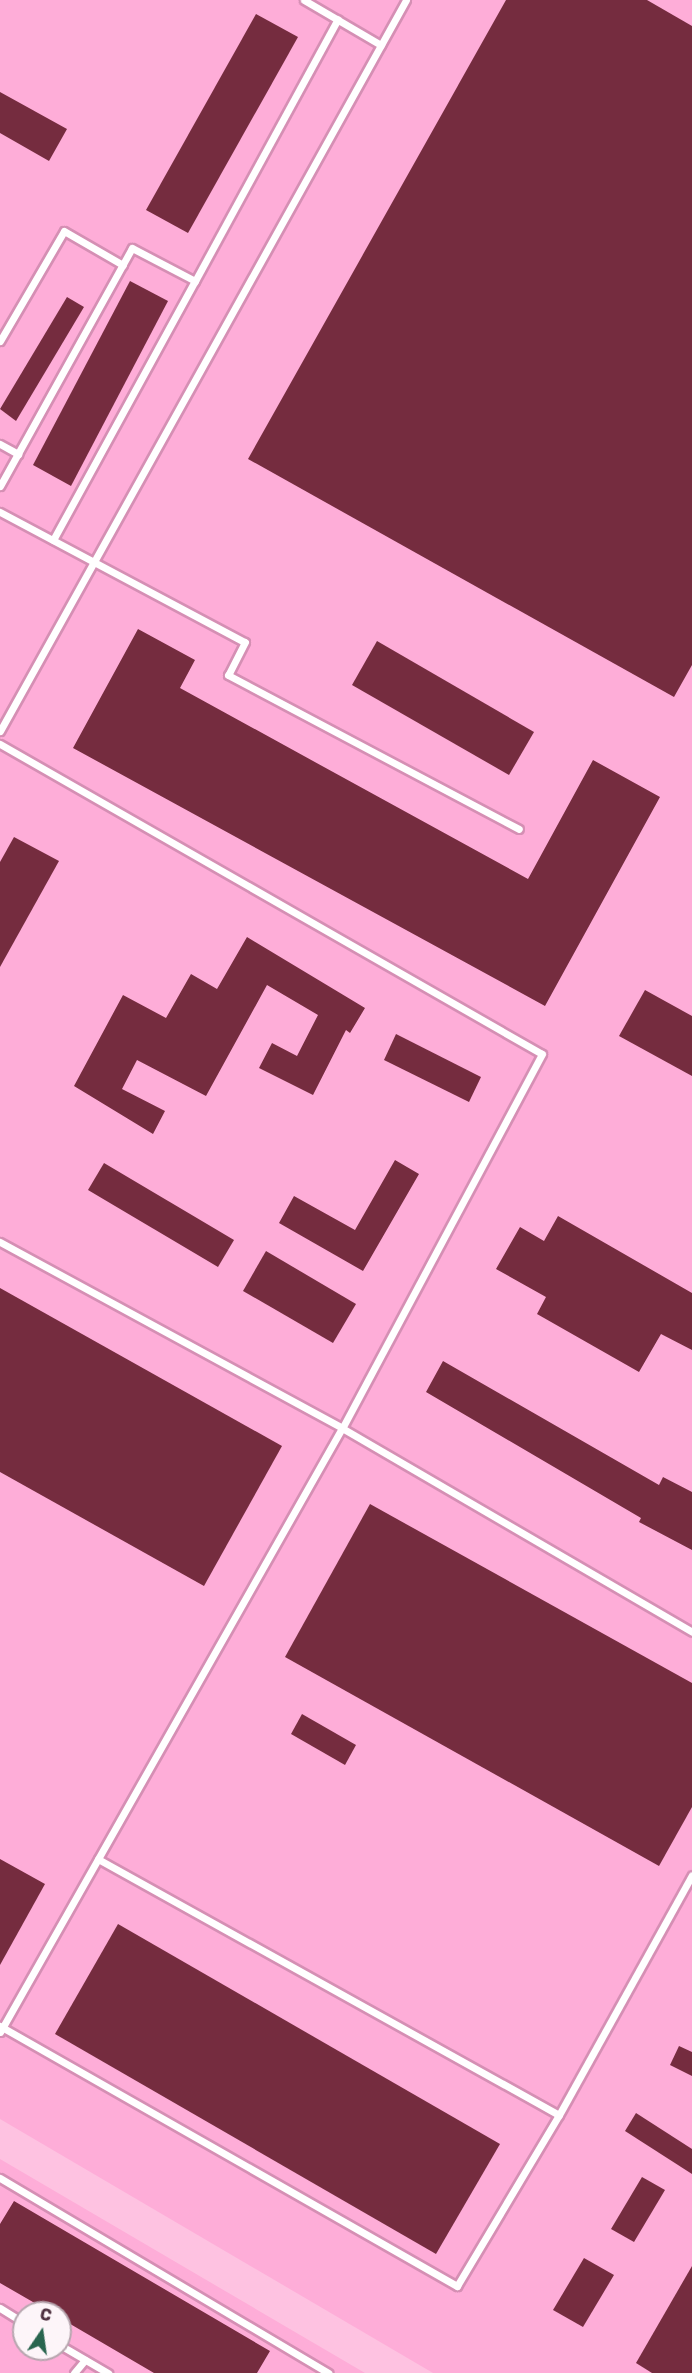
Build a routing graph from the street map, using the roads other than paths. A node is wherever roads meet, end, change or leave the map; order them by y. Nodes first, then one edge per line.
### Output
1 (304, 0) edge
2 (406, 0) edge
3 (338, 19) junction
4 (381, 45) junction
5 (123, 265) junction
6 (195, 281) junction
7 (0, 341) edge
8 (0, 444) edge
9 (18, 454) junction
10 (0, 486) edge
11 (0, 512) edge
12 (53, 540) junction
13 (94, 562) junction
14 (0, 731) edge
15 (0, 744) edge
16 (519, 829) dead end
17 (0, 1242) edge
18 (342, 1428) junction
19 (692, 1632) edge
20 (98, 1859) junction
21 (692, 1875) edge
22 (1, 2028) edge
23 (559, 2115) junction
24 (0, 2178) edge
25 (72, 2352) edge
26 (85, 2360) junction
27 (74, 2373) edge
28 (108, 2373) edge
29 (329, 2373) edge

1 - 3 lane
2 - 4 lane
3 - 4 lane
3 - 6 lane
4 - 13 lane
5 - 6 lane
5 - 7 lane
5 - 9 lane
6 - 12 lane
8 - 9 lane
9 - 10 lane
11 - 12 lane
12 - 13 lane
13 - 14 lane
13 - 16 lane
15 - 18 lane
17 - 18 lane
18 - 19 lane
18 - 20 lane
20 - 22 lane
20 - 23 lane
21 - 23 lane
22 - 23 lane
24 - 29 lane
25 - 26 lane
26 - 27 lane
26 - 28 lane

